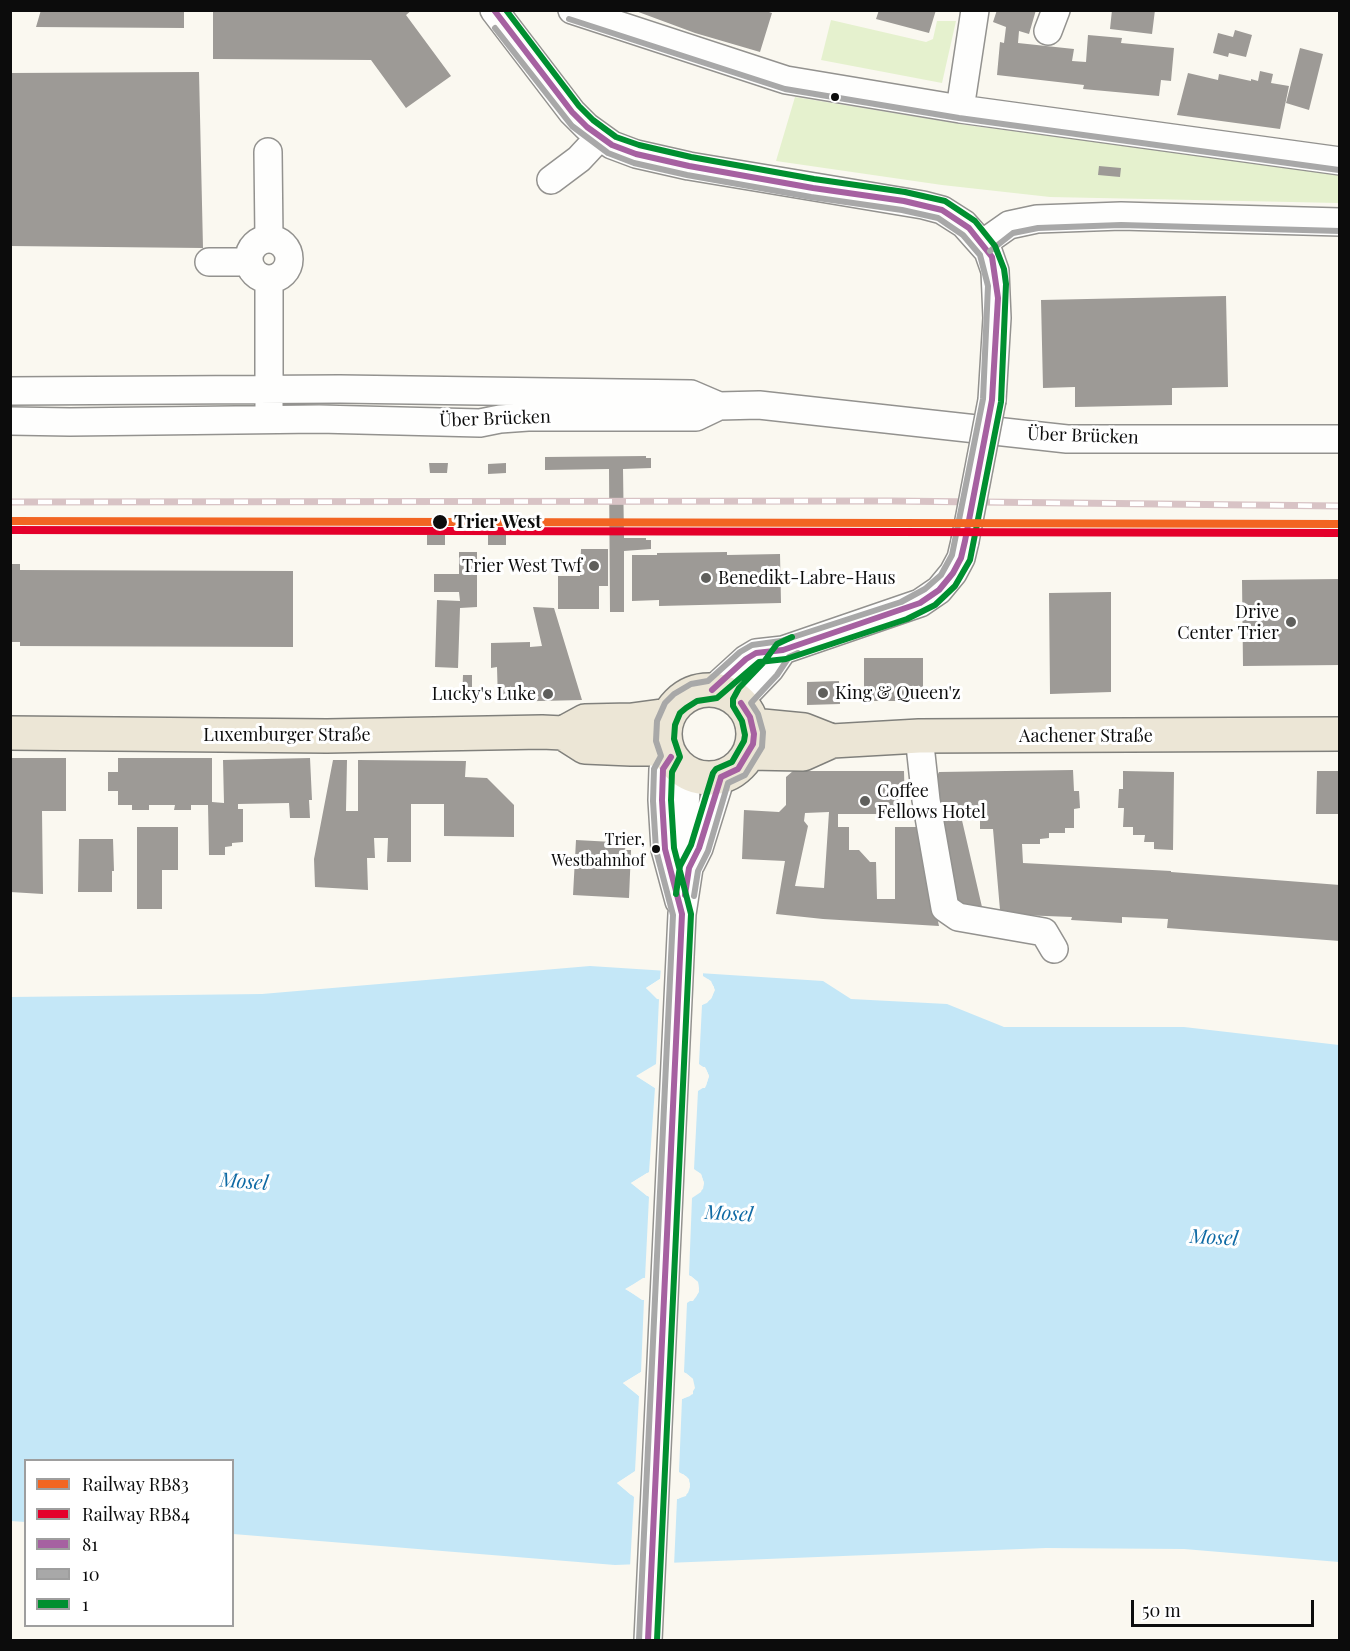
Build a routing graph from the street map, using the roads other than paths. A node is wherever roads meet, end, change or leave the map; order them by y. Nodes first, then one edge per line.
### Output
1 (572, 10) edge
2 (975, 10) edge
3 (506, 14) edge
4 (960, 109) junction
5 (597, 135) junction
6 (268, 152) dead end
7 (1340, 161) edge
8 (551, 180) dead end
9 (1340, 222) edge
10 (269, 239) junction
11 (984, 245) junction
12 (209, 262) dead end
13 (249, 262) junction
14 (269, 280) junction
15 (269, 389) junction
16 (10, 391) edge
17 (719, 406) junction
18 (269, 420) junction
19 (10, 421) edge
20 (1340, 439) edge
21 (669, 715) junction
22 (739, 718) junction
23 (10, 733) edge
24 (563, 733) junction
25 (1340, 734) edge
26 (919, 736) junction
27 (675, 760) junction
28 (721, 777) junction
29 (689, 868) junction
30 (682, 914) junction
31 (1054, 949) dead end
32 (648, 1641) edge

1 - 4 street
2 - 4 street
3 - 5 street
4 - 7 street
5 - 8 street
5 - 11 street
6 - 10 street
9 - 11 street
10 - 13 street
10 - 14 street
11 - 22 street, bridge
12 - 13 street
13 - 14 street
14 - 15 street
15 - 16 street, Über Brücken
15 - 17 street, Über Brücken
15 - 18 street
17 - 18 street, Über Brücken
17 - 20 street, Über Brücken
18 - 19 street, Über Brücken
21 - 22 main road
21 - 24 main road, Luxemburger Straße
21 - 27 main road
22 - 26 main road, Aachener Straße
22 - 28 main road
23 - 24 main road, Luxemburger Straße
24 - 27 main road, Luxemburger Straße
25 - 26 main road, Aachener Straße
26 - 31 street
27 - 28 main road
27 - 29 street
27 - 30 street
28 - 29 street
29 - 30 street
30 - 32 street

